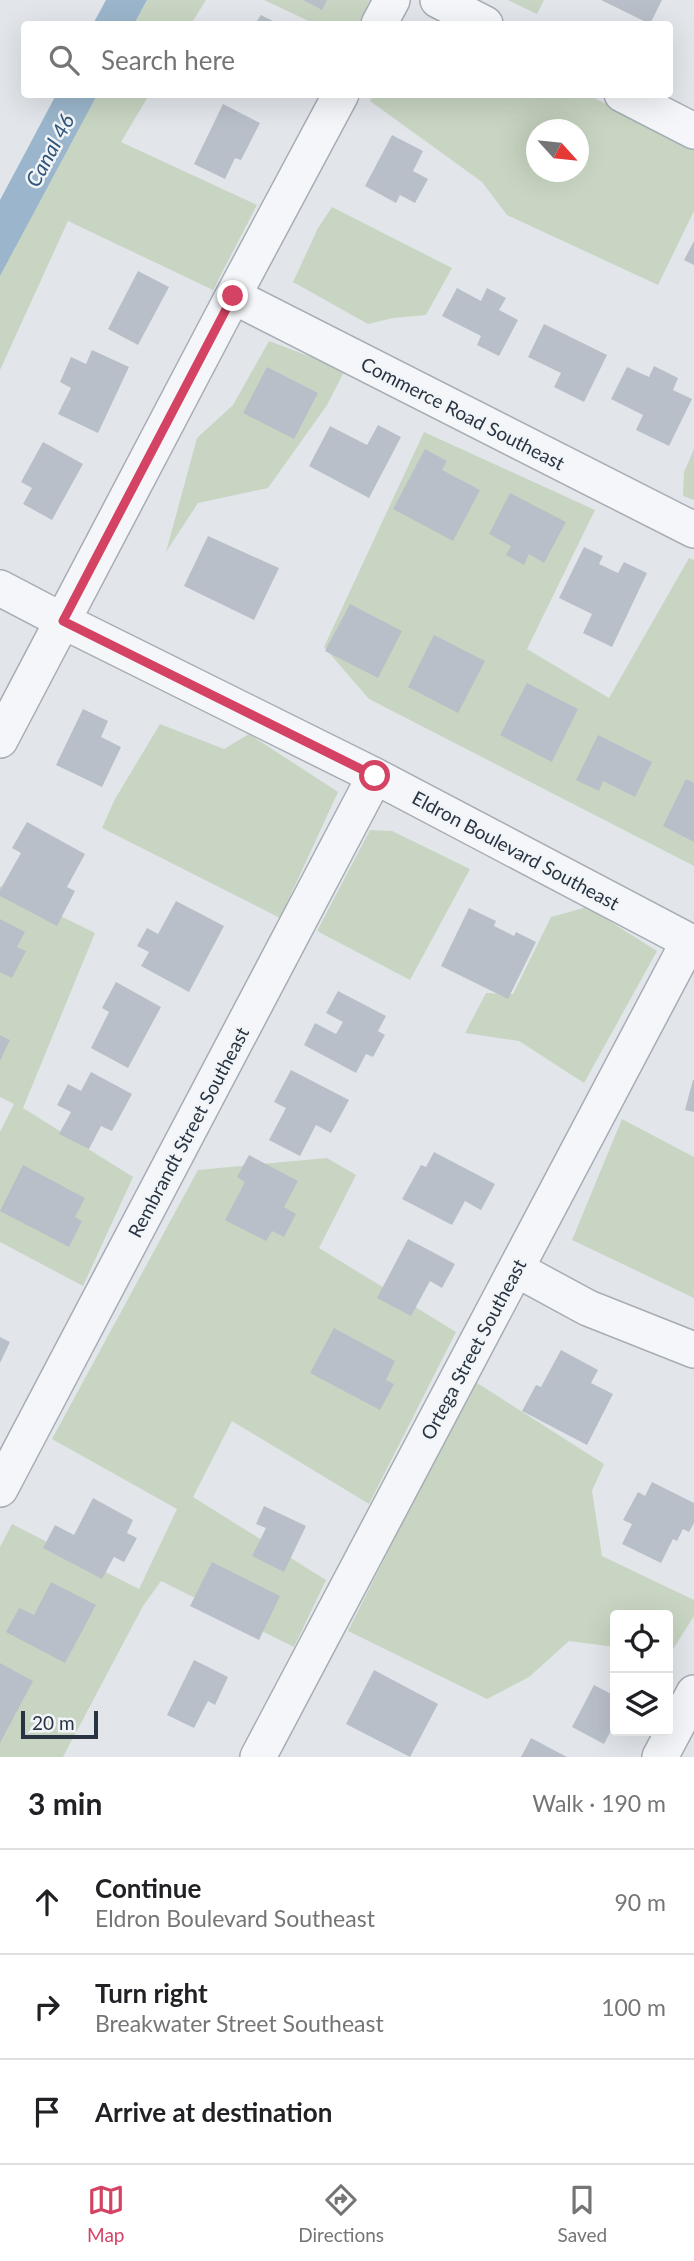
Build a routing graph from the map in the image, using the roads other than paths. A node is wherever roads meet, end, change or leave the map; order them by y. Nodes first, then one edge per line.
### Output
1 (392, 0) edge
2 (438, 0) edge
3 (381, 21) edge
4 (479, 21) edge
5 (339, 98) edge
6 (630, 98) edge
7 (694, 131) edge
8 (233, 296) junction
9 (694, 530) edge
10 (0, 588) edge
11 (63, 621) junction
12 (0, 740) edge
13 (375, 776) junction
14 (691, 943) edge
15 (516, 1269) junction
16 (694, 1350) edge
17 (0, 1489) edge
18 (694, 1693) edge
19 (258, 1757) edge
20 (660, 1757) edge

1 - 3 street
2 - 4 street
5 - 8 street
6 - 7 street
8 - 9 street, Commerce Road Southeast
8 - 11 street
10 - 11 street, Eldron Boulevard Southeast
11 - 12 street
11 - 13 street, Eldron Boulevard Southeast
13 - 14 street, Eldron Boulevard Southeast
13 - 17 street, Rembrandt Street Southeast
14 - 15 street, Ortega Street Southeast
15 - 16 street
15 - 19 street, Ortega Street Southeast
18 - 20 street

